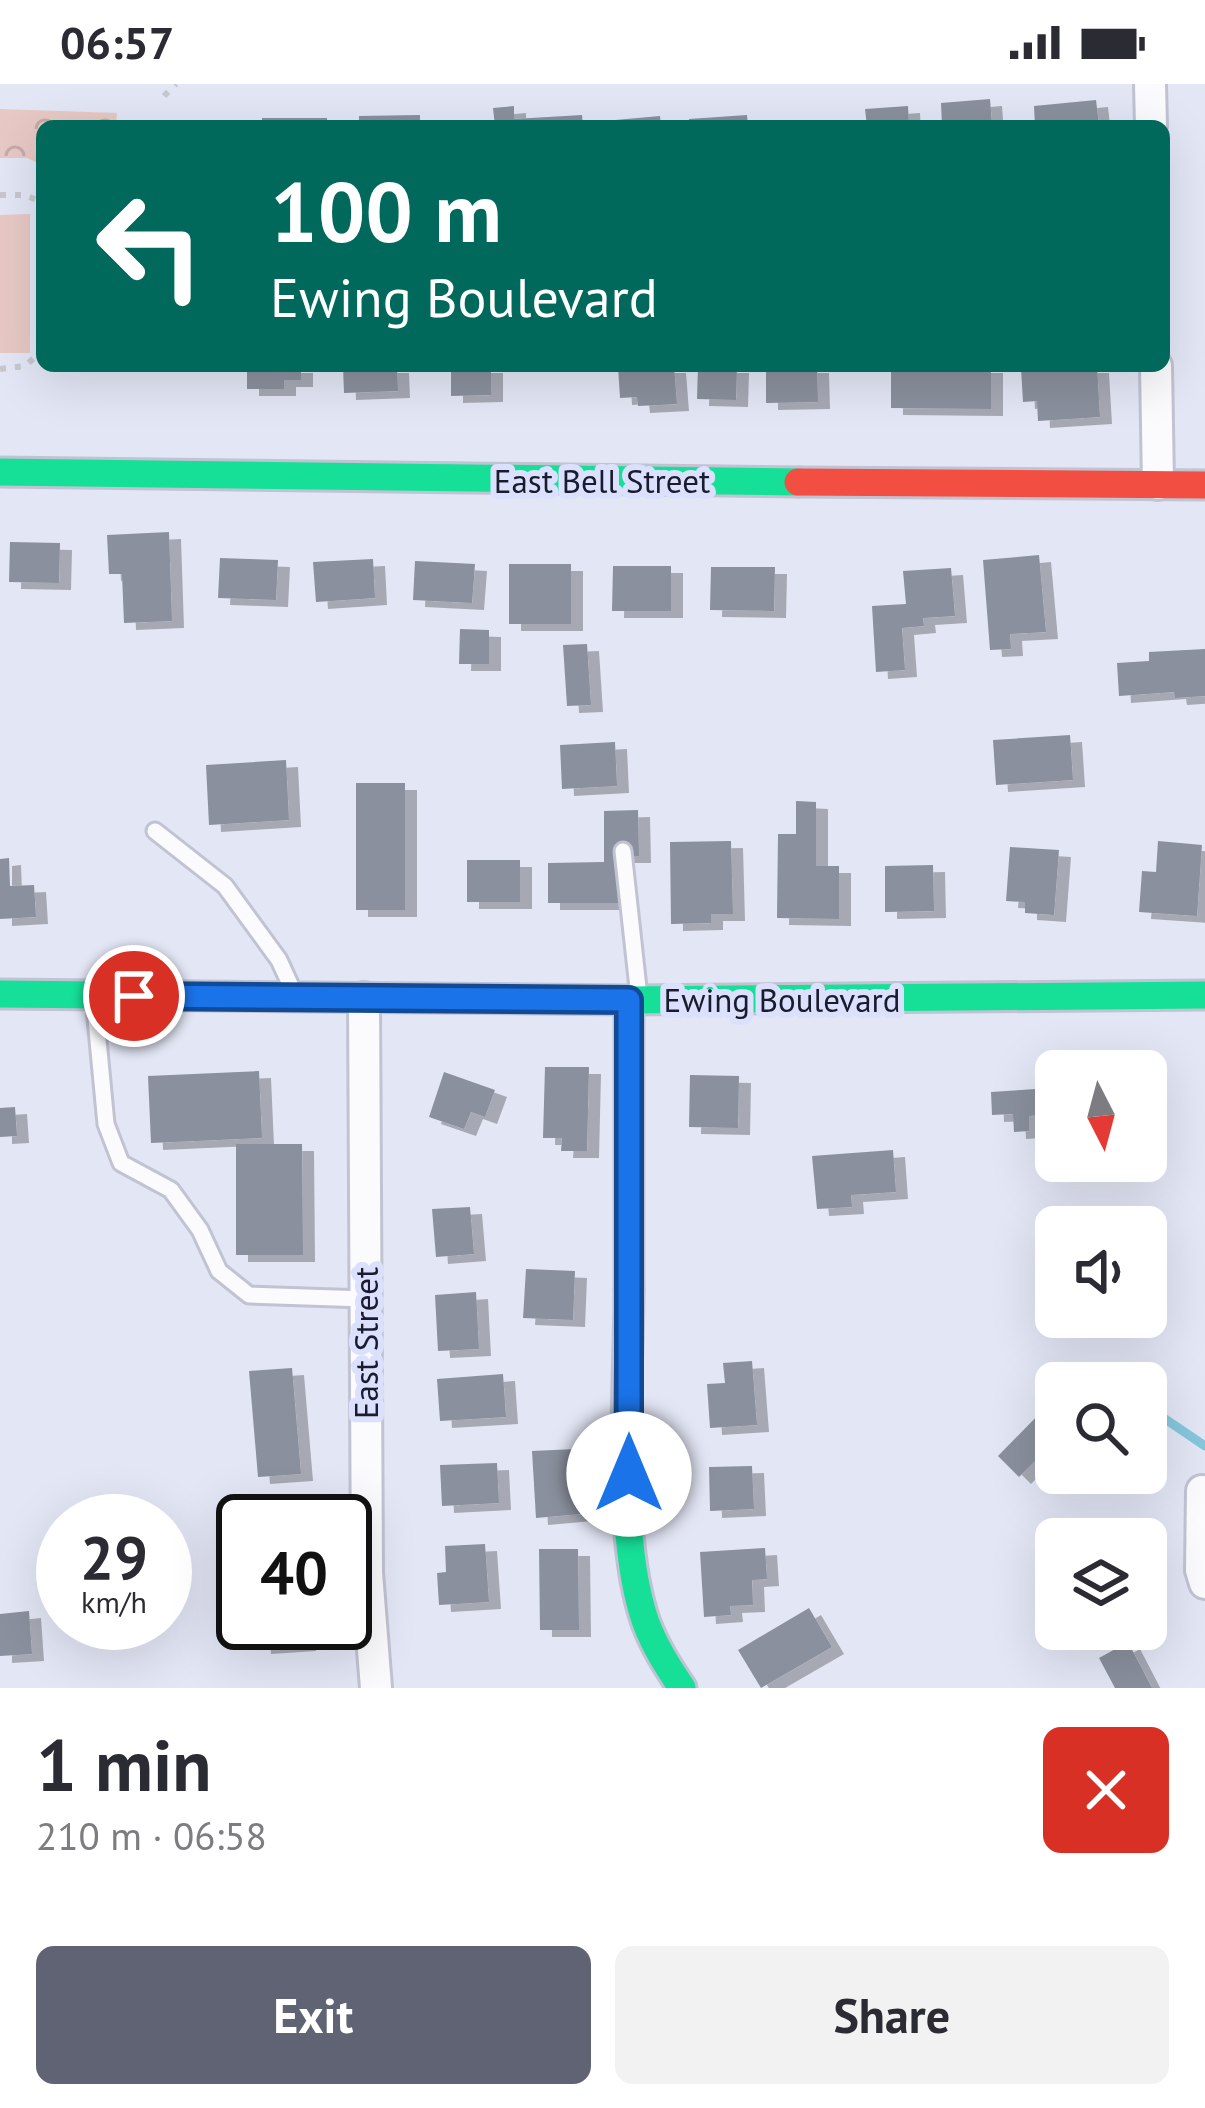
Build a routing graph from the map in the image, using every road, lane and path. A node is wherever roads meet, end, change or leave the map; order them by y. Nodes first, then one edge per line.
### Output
1 (176, 84) edge
2 (1150, 84) edge
3 (164, 96) dead end
4 (1151, 120) edge
5 (0, 195) edge
6 (36, 200) edge
7 (36, 357) edge
8 (0, 368) edge
9 (1156, 372) edge
10 (0, 472) edge
11 (1158, 484) junction
12 (1205, 485) edge
13 (155, 831) dead end
14 (623, 851) dead end
15 (0, 994) edge
16 (94, 995) junction
17 (1205, 995) edge
18 (296, 998) junction
19 (364, 998) junction
20 (634, 1000) junction
21 (365, 1299) junction
22 (1202, 1491) edge
23 (1205, 1583) edge
24 (376, 1688) edge
25 (682, 1688) edge

1 - 3 path
2 - 4 street
5 - 6 path
7 - 8 path
9 - 11 street
10 - 11 street, East Bell Street
11 - 12 street, East Bell Street
13 - 18 lane
14 - 20 lane
15 - 16 street, Ewing Boulevard
16 - 18 street, Ewing Boulevard
16 - 21 lane
17 - 20 street, Ewing Boulevard
18 - 19 street, Ewing Boulevard
19 - 20 street, Ewing Boulevard
19 - 21 street, East Street
20 - 25 street
21 - 24 street, East Street
22 - 23 street

